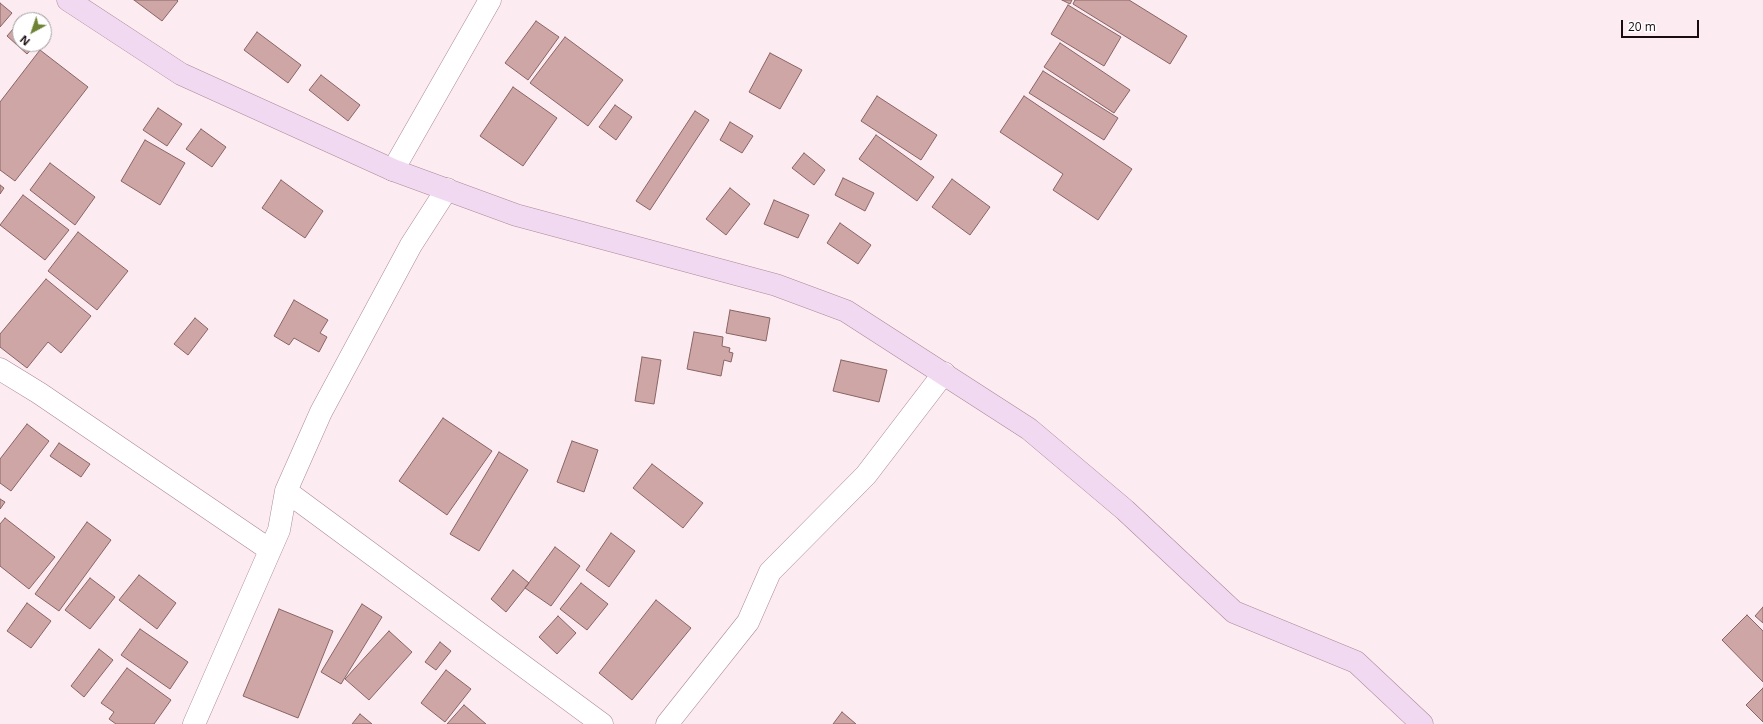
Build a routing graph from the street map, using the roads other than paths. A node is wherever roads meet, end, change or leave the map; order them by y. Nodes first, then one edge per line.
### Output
1 (68, 0) edge
2 (490, 0) edge
3 (393, 170) junction
4 (447, 190) junction
5 (0, 369) edge
6 (944, 373) junction
7 (286, 492) junction
8 (270, 550) junction
9 (194, 724) edge
10 (602, 724) edge
11 (667, 724) edge
12 (1422, 724) edge

1 - 3 street
2 - 3 street
3 - 4 street
4 - 6 street
4 - 7 street
5 - 8 street
6 - 11 street
6 - 12 street
7 - 8 street
7 - 10 street
8 - 9 street

